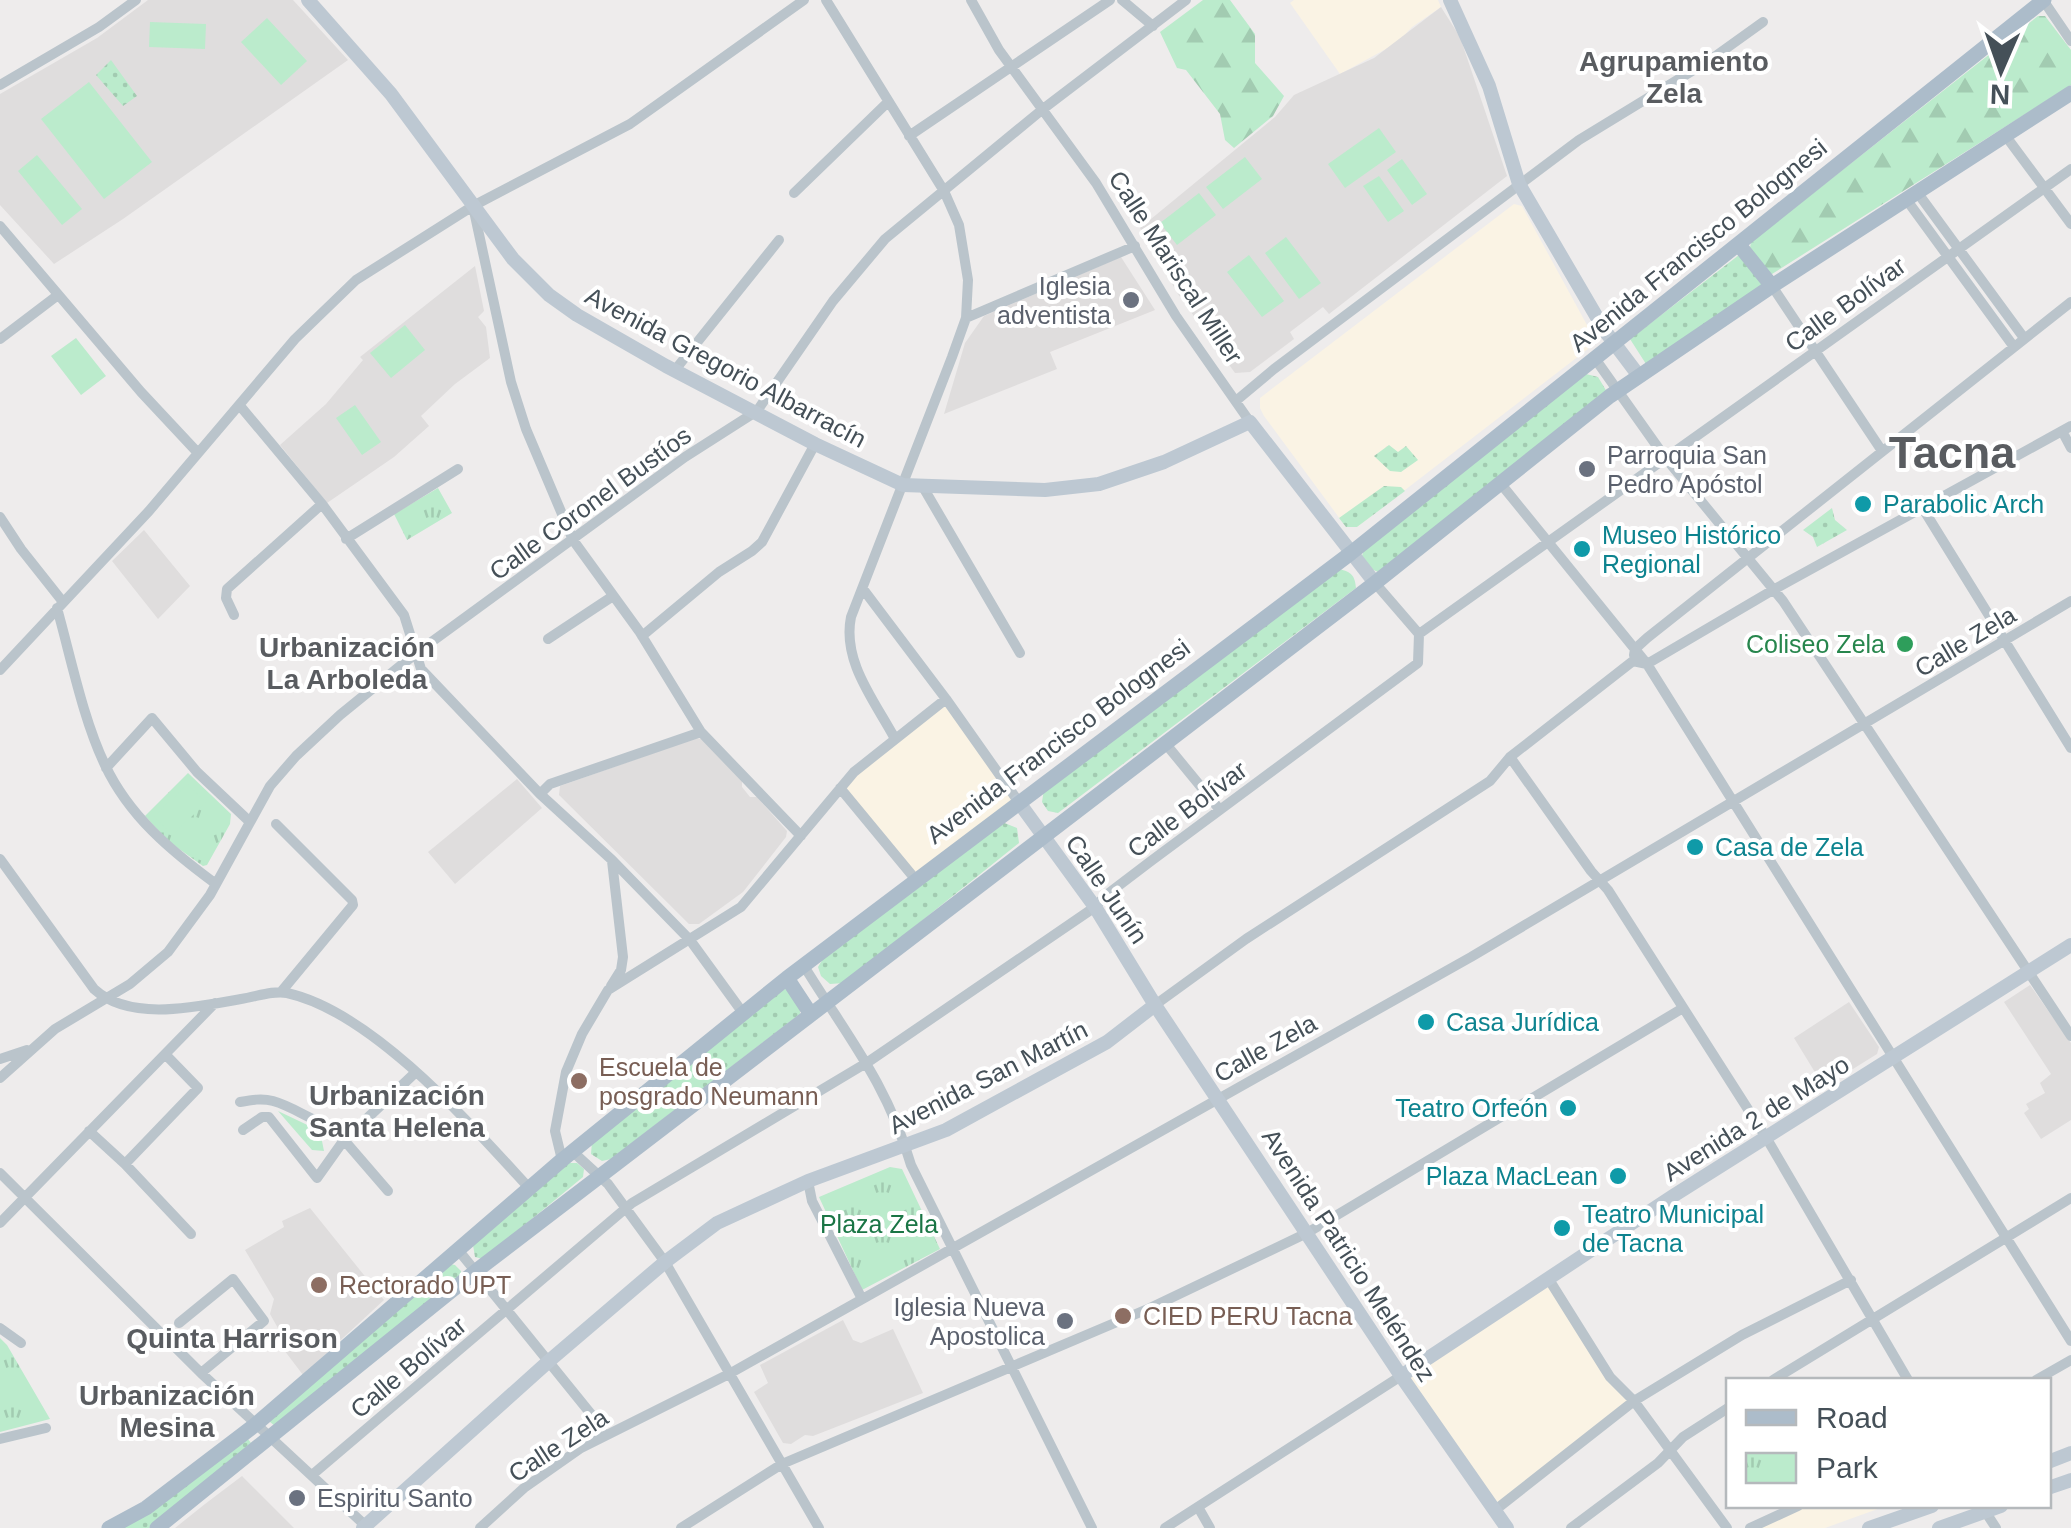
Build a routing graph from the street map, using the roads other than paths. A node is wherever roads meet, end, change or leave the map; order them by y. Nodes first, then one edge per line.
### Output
1 (136, 0) edge
2 (308, 0) edge
3 (804, 0) edge
4 (826, 0) edge
5 (971, 0) edge
6 (1110, 0) edge
7 (1122, 0) edge
8 (1186, 0) edge
9 (1450, 0) edge
10 (2043, 1) edge
11 (1763, 22) dead end
12 (1153, 26) junction
13 (2071, 41) edge
14 (1010, 65) junction
15 (0, 86) edge
16 (2071, 92) edge
17 (888, 102) junction
18 (1043, 109) junction
19 (2006, 135) junction
20 (909, 136) junction
21 (2071, 169) edge
22 (1519, 184) junction
23 (2043, 189) junction
24 (944, 191) junction
25 (794, 193) dead end
26 (1912, 196) junction
27 (473, 206) junction
28 (2071, 224) edge
29 (0, 226) edge
30 (779, 240) dead end
31 (1739, 245) junction
32 (1135, 246) junction
33 (1952, 252) junction
34 (1772, 286) junction
35 (58, 294) junction
36 (2071, 302) edge
37 (966, 318) junction
38 (2024, 338) junction
39 (0, 339) edge
40 (1614, 344) junction
41 (2014, 347) junction
42 (1815, 350) junction
43 (1596, 360) junction
44 (675, 370) junction
45 (1638, 376) junction
46 (1617, 391) junction
47 (1237, 400) junction
48 (241, 407) junction
49 (757, 412) junction
50 (1250, 422) junction
51 (2066, 428) edge
52 (815, 444) junction
53 (2071, 448) edge
54 (1882, 451) junction
55 (198, 453) junction
56 (1664, 456) junction
57 (458, 469) dead end
58 (1501, 484) junction
59 (903, 485) junction
60 (923, 487) junction
61 (322, 504) junction
62 (1922, 507) junction
63 (0, 517) edge
64 (346, 539) junction
65 (574, 540) junction
66 (1546, 541) junction
67 (1351, 553) junction
68 (1746, 558) junction
69 (1375, 583) junction
70 (863, 590) junction
71 (1773, 590) junction
72 (613, 596) junction
73 (2071, 602) edge
74 (60, 605) junction
75 (234, 615) dead end
76 (1419, 634) junction
77 (642, 636) junction
78 (548, 639) dead end
79 (2004, 641) junction
80 (1020, 652) dead end
81 (415, 654) junction
82 (1634, 655) junction
83 (1647, 664) junction
84 (0, 670) edge
85 (946, 699) junction
86 (1865, 723) junction
87 (702, 732) junction
88 (894, 738) junction
89 (1164, 743) junction
90 (2071, 748) edge
91 (1510, 757) junction
92 (106, 768) junction
93 (840, 788) junction
94 (540, 794) junction
95 (1018, 801) junction
96 (1732, 804) junction
97 (1220, 810) junction
98 (250, 822) junction
99 (276, 824) dead end
100 (1044, 835) junction
101 (802, 836) junction
102 (0, 859) edge
103 (612, 860) junction
104 (916, 880) junction
105 (1600, 881) junction
106 (216, 884) junction
107 (1096, 907) junction
108 (690, 940) junction
109 (2071, 944) edge
110 (804, 966) junction
111 (2029, 972) junction
112 (786, 978) junction
113 (608, 990) junction
114 (281, 992) junction
115 (105, 999) junction
116 (826, 1001) junction
117 (216, 1002) junction
118 (1155, 1005) junction
119 (1683, 1008) junction
120 (743, 1013) junction
121 (810, 1013) junction
122 (2071, 1036) edge
123 (33, 1048) junction
124 (165, 1054) junction
125 (1896, 1056) junction
126 (0, 1059) edge
127 (868, 1062) junction
128 (416, 1072) junction
129 (0, 1078) edge
130 (1218, 1097) junction
131 (240, 1102) dead end
132 (360, 1125) junction
133 (89, 1130) junction
134 (243, 1130) dead end
135 (1767, 1139) junction
136 (344, 1140) junction
137 (906, 1147) junction
138 (567, 1155) junction
139 (125, 1164) junction
140 (0, 1173) edge
141 (600, 1175) junction
142 (808, 1181) junction
143 (530, 1189) junction
144 (388, 1191) dead end
145 (24, 1196) junction
146 (2071, 1198) edge
147 (625, 1209) junction
148 (0, 1223) edge
149 (1307, 1233) junction
150 (190, 1234) dead end
151 (2008, 1240) junction
152 (954, 1246) junction
153 (459, 1251) junction
154 (665, 1262) junction
155 (476, 1271) junction
156 (1548, 1278) junction
157 (1851, 1280) junction
158 (861, 1297) junction
159 (506, 1311) junction
160 (1874, 1321) junction
161 (179, 1322) dead end
162 (0, 1328) edge
163 (2071, 1341) edge
164 (21, 1343) dead end
165 (2071, 1360) edge
166 (549, 1361) junction
167 (1010, 1365) junction
168 (201, 1372) junction
169 (730, 1374) junction
170 (1401, 1376) junction
171 (1776, 1378) edge
172 (1907, 1378) edge
173 (2040, 1378) edge
174 (1634, 1401) junction
175 (1726, 1409) edge
176 (255, 1424) junction
177 (46, 1428) dead end
178 (271, 1436) junction
179 (605, 1436) junction
180 (0, 1439) edge
181 (1669, 1451) junction
182 (782, 1464) junction
183 (312, 1474) junction
184 (1198, 1506) junction
185 (1794, 1508) edge
186 (1926, 1508) edge
187 (1984, 1508) edge
188 (1500, 1522) edge
189 (687, 1526) edge
190 (365, 1527) edge
191 (109, 1528) edge
192 (157, 1528) edge
193 (480, 1528) edge
194 (819, 1528) edge
195 (1092, 1528) edge
196 (1165, 1528) edge
197 (1210, 1528) edge
198 (1571, 1528) edge
199 (1727, 1528) edge
200 (1750, 1528) edge
201 (1868, 1528) edge
202 (1939, 1528) edge
203 (1996, 1528) edge

1 - 15 street
2 - 27 street, Avenida Gregorio Albarracín
3 - 27 street
4 - 17 street
5 - 14 street, Calle Mariscal Miller
6 - 14 street
7 - 12 street
8 - 12 street, Calle Coronel Bustíos
9 - 22 street
10 - 13 street
10 - 31 main road, Avenida Francisco Bolognesi
11 - 22 street
12 - 18 street, Calle Coronel Bustíos
14 - 18 street, Calle Mariscal Miller
14 - 20 street
16 - 19 main road
17 - 20 street
17 - 25 street
18 - 24 street, Calle Coronel Bustíos
18 - 32 street, Calle Mariscal Miller
19 - 23 street
19 - 26 main road
20 - 24 street
21 - 23 street, Calle Bolívar
22 - 40 street
22 - 47 street
23 - 28 street
23 - 33 street, Calle Bolívar
24 - 37 street
24 - 49 street, Calle Coronel Bustíos
26 - 33 street
26 - 34 main road
27 - 44 street, Avenida Gregorio Albarracín
27 - 48 street
27 - 65 street
29 - 35 street
30 - 44 street
31 - 34 main road
31 - 40 main road, Avenida Francisco Bolognesi
32 - 37 street
32 - 47 street, Calle Mariscal Miller
33 - 38 street
33 - 41 street
33 - 42 street, Calle Bolívar
34 - 42 street
34 - 45 main road
35 - 39 street
35 - 55 street
36 - 38 street, Avenida San Martín
37 - 59 street
38 - 41 street, Avenida San Martín
40 - 43 main road, Avenida Francisco Bolognesi
40 - 45 street
41 - 54 street, Avenida San Martín
42 - 54 street
42 - 56 street, Calle Bolívar
43 - 46 street
43 - 67 main road, Avenida Francisco Bolognesi
44 - 49 street, Avenida Gregorio Albarracín
45 - 46 main road
46 - 56 street
46 - 58 main road
47 - 50 street, Calle Mariscal Miller
48 - 55 street
48 - 61 street
49 - 52 street, Avenida Gregorio Albarracín
49 - 65 street, Calle Coronel Bustíos
50 - 60 street, Avenida Gregorio Albarracín
50 - 67 street, Calle Mariscal Miller
51 - 53 street
51 - 62 street
52 - 59 street, Avenida Gregorio Albarracín
52 - 77 street
54 - 68 street, Avenida San Martín
55 - 74 street
56 - 66 street, Calle Bolívar
56 - 68 street
57 - 64 street
58 - 66 street
58 - 69 main road
59 - 60 street, Avenida Gregorio Albarracín
59 - 70 street
60 - 80 street
61 - 64 street
61 - 75 street
62 - 71 street
62 - 79 street
63 - 74 street
64 - 81 street
65 - 72 street
65 - 81 street, Calle Coronel Bustíos
66 - 76 street, Calle Bolívar
66 - 82 street
67 - 69 street, Calle Mariscal Miller
67 - 95 main road, Avenida Francisco Bolognesi
68 - 71 street
68 - 82 street, Avenida San Martín
69 - 76 street
69 - 89 main road
70 - 85 street
70 - 88 street
71 - 83 street
71 - 86 street
72 - 77 street
72 - 78 street
73 - 79 street, Calle Zela
74 - 84 street
74 - 92 street
76 - 97 street, Calle Bolívar
77 - 87 street
79 - 86 street, Calle Zela
79 - 90 street
81 - 94 street
81 - 98 street, Calle Coronel Bustíos
82 - 83 street
82 - 91 street, Avenida San Martín
83 - 96 street
85 - 88 street
85 - 95 street
86 - 96 street, Calle Zela
86 - 111 street
87 - 94 street
87 - 101 street
88 - 93 street
89 - 97 street
89 - 100 main road
91 - 105 street
91 - 118 street, Avenida San Martín
92 - 98 street
92 - 106 street
93 - 101 street
93 - 104 street
94 - 103 street
95 - 100 street, Calle Junín
95 - 104 main road, Avenida Francisco Bolognesi
96 - 105 street, Calle Zela
96 - 125 street
97 - 107 street, Calle Bolívar
98 - 106 street, Calle Coronel Bustíos
99 - 114 street
100 - 107 street, Calle Junín
100 - 116 main road
101 - 108 street
102 - 115 street
103 - 108 street
103 - 113 street
104 - 110 main road, Avenida Francisco Bolognesi
105 - 119 street
105 - 130 street, Calle Zela
106 - 115 street, Calle Coronel Bustíos
107 - 118 street, Calle Junín
107 - 127 street, Calle Bolívar
108 - 113 street
108 - 120 street
109 - 111 street, Avenida 2 de Mayo
110 - 112 main road, Avenida Francisco Bolognesi
110 - 116 street
111 - 122 street
111 - 125 street, Avenida 2 de Mayo
112 - 120 main road, Avenida Francisco Bolognesi
112 - 121 main road
113 - 138 street
114 - 117 street
114 - 128 street
115 - 117 street
115 - 123 street, Calle Coronel Bustíos
116 - 121 main road
116 - 127 street
117 - 124 street
118 - 130 street, Avenida Patricio Meléndez
118 - 137 street, Avenida San Martín
119 - 135 street
119 - 149 street
120 - 138 main road, Avenida Francisco Bolognesi
121 - 141 main road
123 - 126 street, Calle Coronel Bustíos
123 - 129 street, Calle Coronel Bustíos
124 - 133 street
124 - 139 street
125 - 135 street, Avenida 2 de Mayo
125 - 151 street
127 - 137 street
127 - 147 street, Calle Bolívar
128 - 132 street
128 - 143 street
130 - 149 street, Avenida Patricio Meléndez
130 - 152 street, Calle Zela
131 - 132 street
132 - 136 street
133 - 139 street
133 - 145 street
134 - 136 street
135 - 156 street, Avenida 2 de Mayo
135 - 157 street
136 - 144 street
137 - 142 street, Avenida San Martín
137 - 152 street
138 - 141 street
138 - 143 main road, Avenida Francisco Bolognesi
139 - 150 street
140 - 145 street
141 - 147 street
141 - 155 main road
142 - 154 street, Avenida San Martín
142 - 158 street
143 - 153 main road, Avenida Francisco Bolognesi
145 - 148 street
145 - 168 street
146 - 151 street
147 - 154 street
147 - 159 street, Calle Bolívar
149 - 167 street
149 - 170 street, Avenida Patricio Meléndez
151 - 160 street
151 - 163 street
152 - 158 street, Calle Zela
152 - 167 street
153 - 155 street
153 - 176 main road, Avenida Francisco Bolognesi
154 - 166 street, Avenida San Martín
154 - 169 street
155 - 159 street
155 - 178 main road
156 - 170 street, Avenida 2 de Mayo
156 - 174 street
157 - 160 street
157 - 174 street
158 - 169 street, Calle Zela
159 - 166 street
159 - 183 street, Calle Bolívar
160 - 171 street
160 - 172 street
161 - 168 street
162 - 164 street
165 - 173 street
166 - 179 street
166 - 190 street, Avenida San Martín
167 - 182 street
167 - 195 street
168 - 176 street
169 - 179 street, Calle Zela
169 - 182 street
170 - 184 street, Avenida 2 de Mayo
170 - 188 street, Avenida Patricio Meléndez
174 - 181 street
174 - 188 street
175 - 181 street
176 - 178 street
176 - 191 main road, Avenida Francisco Bolognesi
177 - 180 street
178 - 183 street
178 - 192 main road
179 - 193 street, Calle Zela
181 - 198 street
181 - 199 street
182 - 189 street
182 - 194 street
183 - 190 street
184 - 196 street, Avenida 2 de Mayo
184 - 197 street
185 - 200 street
186 - 201 street
187 - 202 street
187 - 203 street

